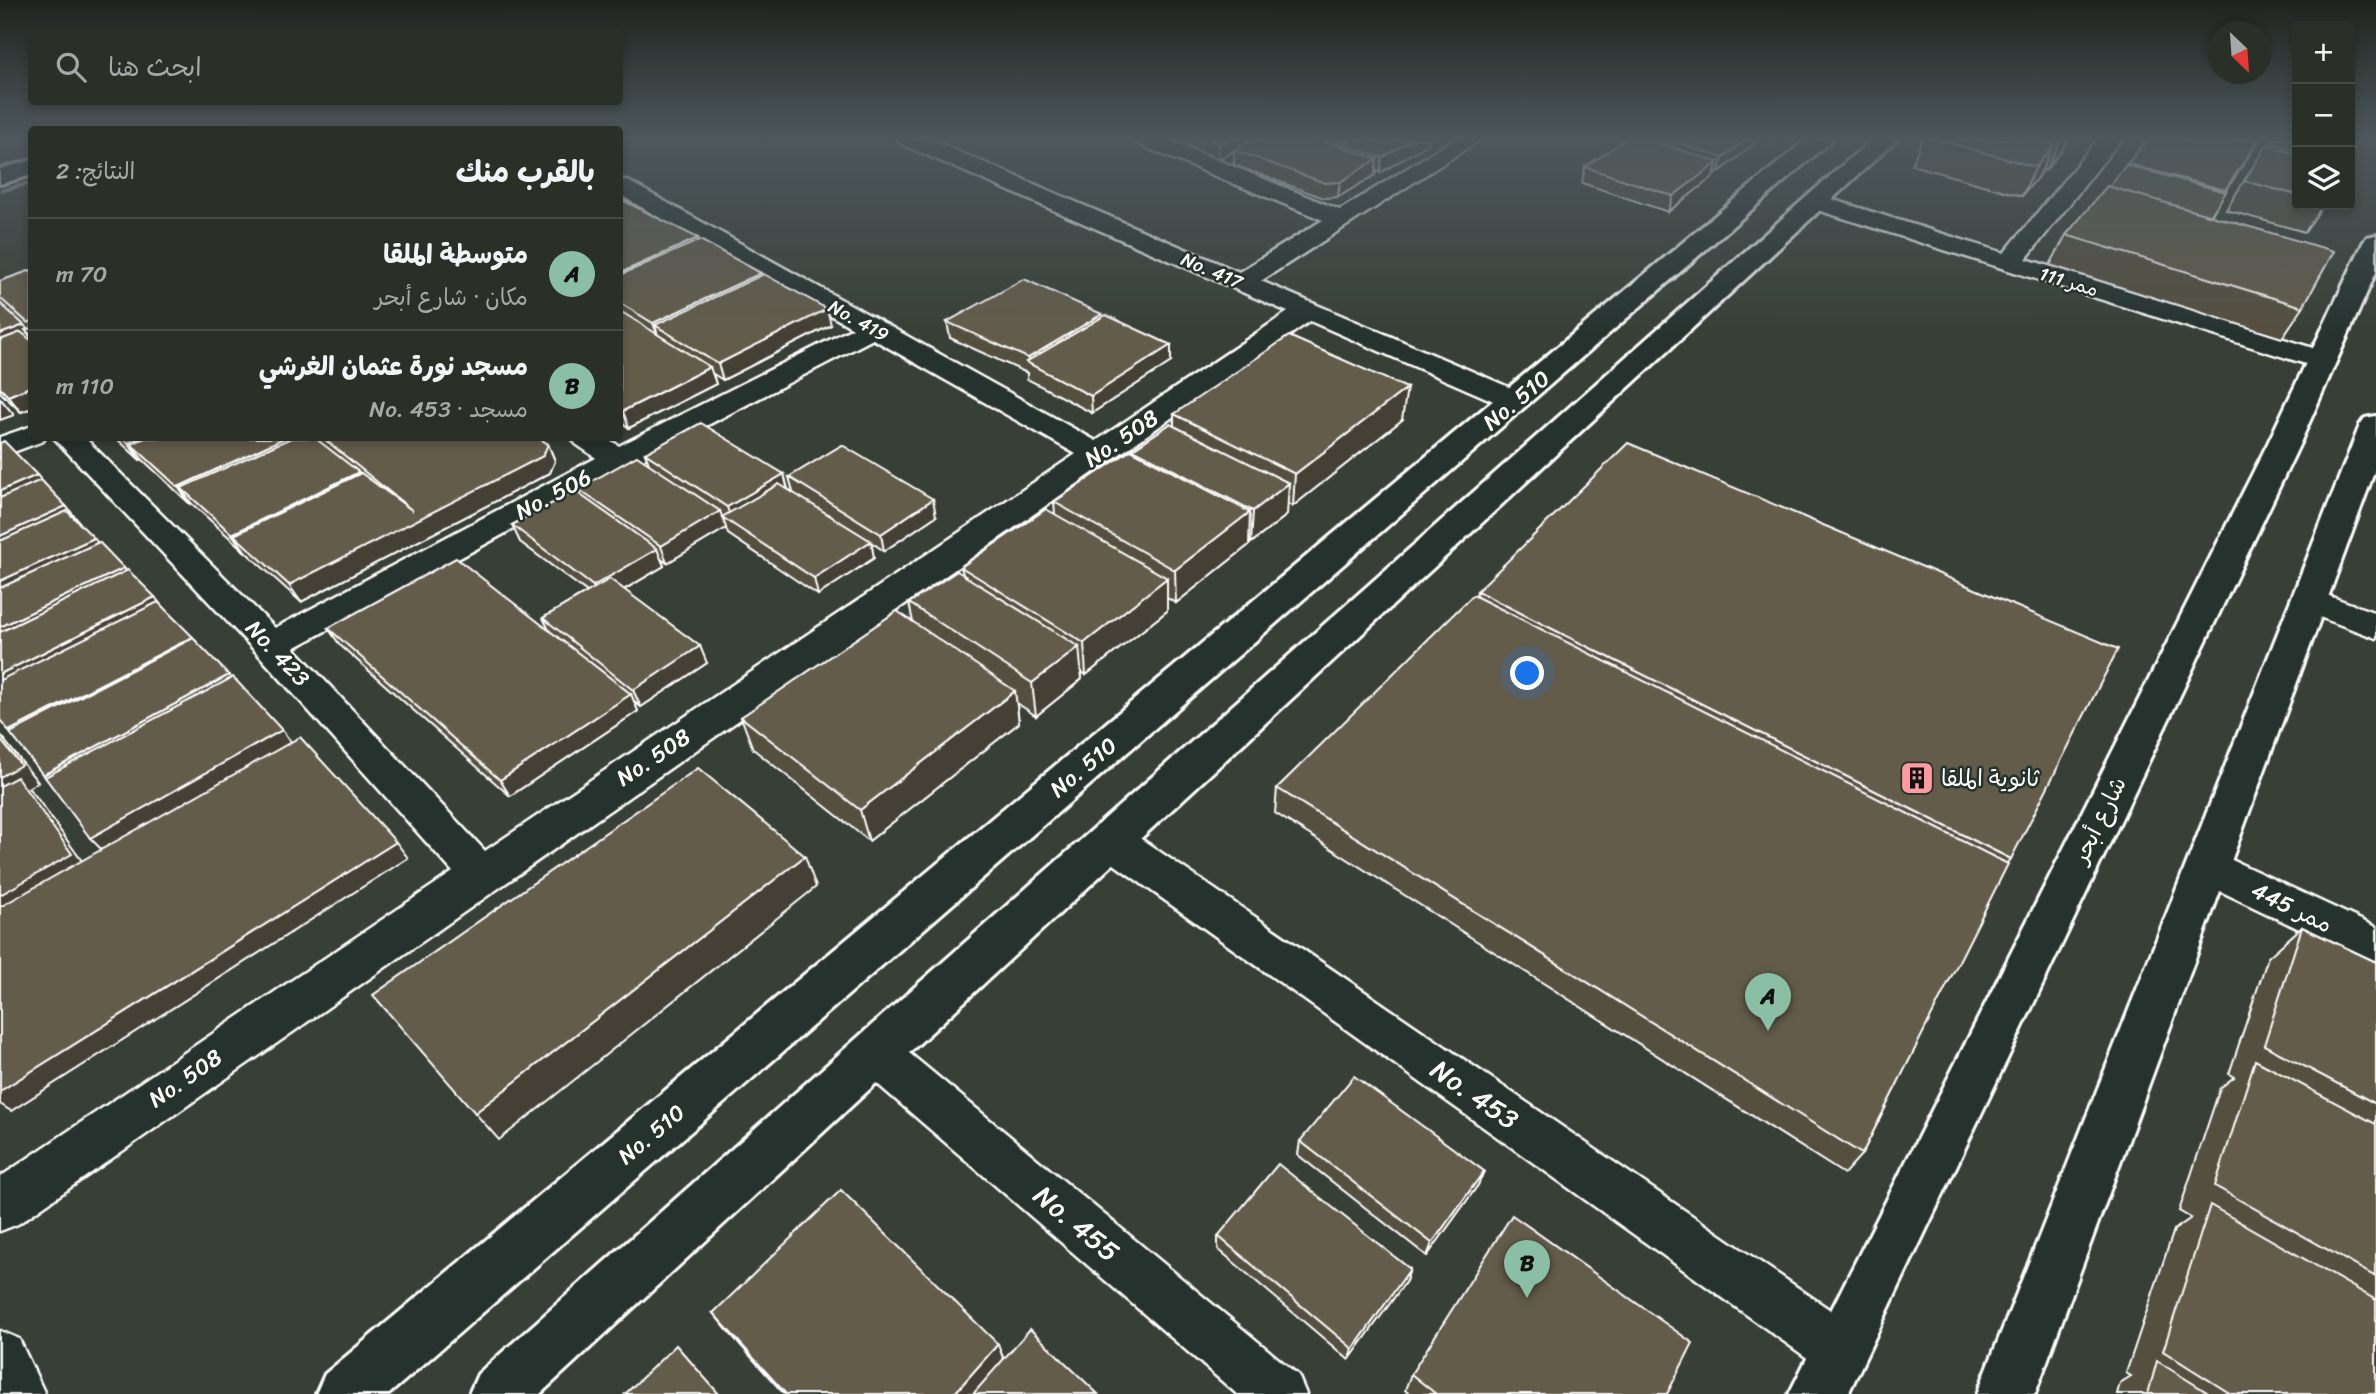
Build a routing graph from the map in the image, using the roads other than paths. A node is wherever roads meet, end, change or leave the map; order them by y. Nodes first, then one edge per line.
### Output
1 (652, 204) edge
2 (1060, 204) edge
3 (1305, 204) edge
4 (1366, 204) edge
5 (1746, 204) edge
6 (1814, 204) edge
7 (1823, 204) edge
8 (2057, 204) edge
9 (1342, 219) junction
10 (2376, 243) edge
11 (2010, 262) junction
12 (1241, 282) junction
13 (1307, 311) junction
14 (874, 328) junction
15 (2322, 360) junction
16 (1516, 400) junction
17 (1572, 422) junction
18 (2376, 425) edge
19 (28, 437) edge
20 (72, 441) edge
21 (591, 441) edge
22 (0, 448) edge
23 (1098, 454) junction
24 (618, 459) junction
25 (2310, 601) junction
26 (2376, 626) edge
27 (271, 645) junction
28 (1111, 840) junction
29 (2208, 866) junction
30 (481, 875) junction
31 (2376, 947) edge
32 (875, 1053) junction
33 (0, 1206) edge
34 (1839, 1348) junction
35 (0, 1359) edge
36 (18, 1394) edge
37 (345, 1394) edge
38 (498, 1394) edge
39 (1279, 1394) edge
40 (1818, 1394) edge
41 (2006, 1394) edge

1 - 14 street, No. 419
2 - 12 street, No. 417
3 - 9 street
4 - 9 street
5 - 16 street, No. 510
6 - 17 street
7 - 11 street, ممر 111
8 - 11 street
9 - 12 street
10 - 15 street, شارع أبحر
11 - 15 street, ممر 111
12 - 13 street, No. 417
13 - 16 street, No. 417
13 - 23 street, No. 508
14 - 23 street, No. 419
14 - 24 street, No. 506
15 - 34 street, شارع أبحر
16 - 17 street
16 - 37 street, No. 510
17 - 28 street
18 - 25 street
19 - 22 street
20 - 27 street, No. 423
21 - 24 street
23 - 30 street, No. 508
24 - 27 street, No. 506
25 - 26 street
25 - 29 street
27 - 30 street, No. 423
28 - 32 street
28 - 34 street, No. 453
29 - 31 street, ممر 445
29 - 41 street
30 - 33 street, No. 508
32 - 38 street
32 - 39 street, No. 455
34 - 40 street, شارع أبحر
35 - 36 street

